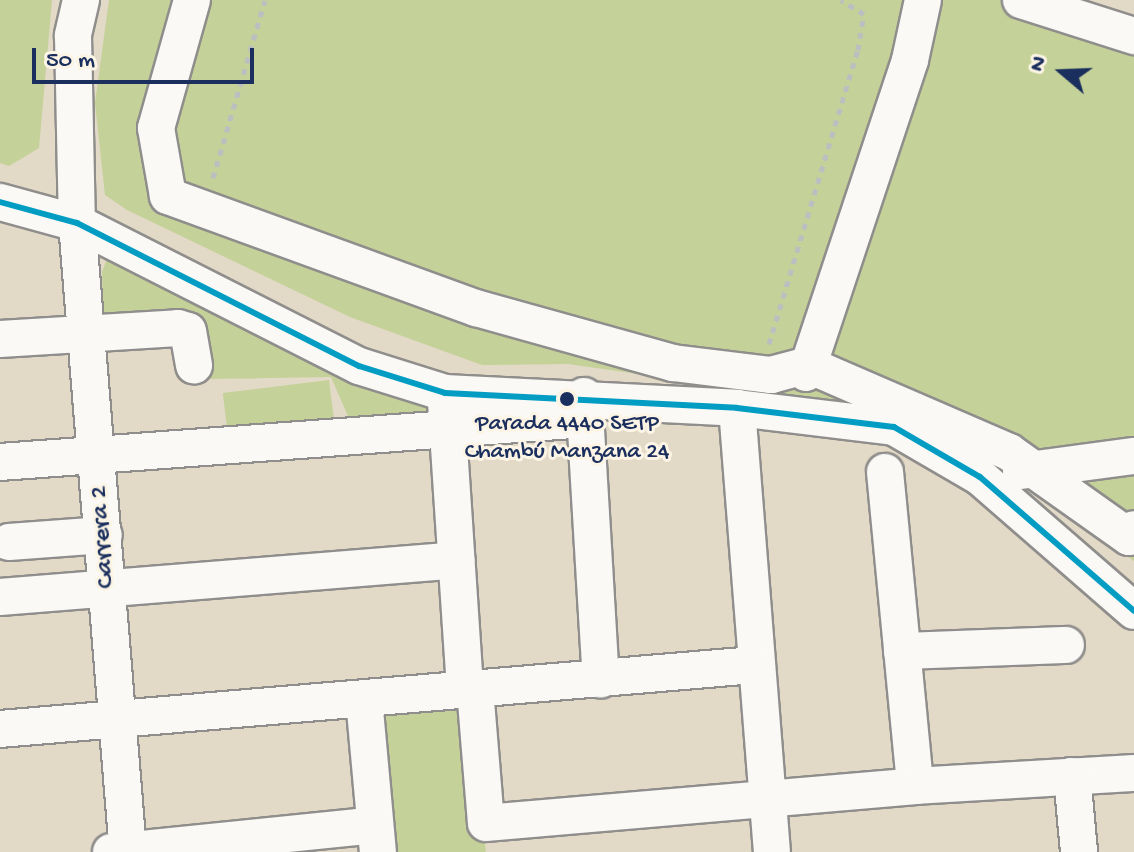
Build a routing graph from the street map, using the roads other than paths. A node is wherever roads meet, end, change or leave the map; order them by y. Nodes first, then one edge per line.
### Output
1 (81, 0) edge
2 (192, 0) edge
3 (923, 0) edge
4 (1021, 0) edge
5 (1085, 0) edge
6 (1134, 18) edge
7 (1134, 36) edge
8 (0, 202) edge
9 (77, 223) junction
10 (88, 335) junction
11 (0, 339) edge
12 (194, 365) dead end
13 (802, 386) junction
14 (585, 408) junction
15 (737, 408) junction
16 (447, 409) junction
17 (97, 454) junction
18 (1134, 456) edge
19 (0, 462) edge
20 (885, 472) dead end
21 (980, 477) junction
22 (1134, 529) edge
23 (104, 535) junction
24 (9, 542) dead end
25 (457, 560) junction
26 (108, 589) junction
27 (0, 597) edge
28 (1132, 600) edge
29 (1066, 645) dead end
30 (902, 651) junction
31 (755, 665) junction
32 (601, 679) junction
33 (470, 690) junction
34 (364, 699) junction
35 (118, 720) junction
36 (0, 729) edge
37 (1134, 773) edge
38 (1072, 776) junction
39 (915, 786) junction
40 (765, 798) junction
41 (377, 839) edge
42 (122, 851) edge
43 (772, 852) edge
44 (1079, 852) edge

1 - 9 street, Carrera 2
2 - 13 street
3 - 13 street
4 - 7 street
5 - 6 street
8 - 9 street
9 - 10 street, Carrera 2
9 - 16 street
10 - 11 street
10 - 12 street
10 - 17 street, Carrera 2
13 - 15 street
13 - 21 street
13 - 22 street
14 - 15 street
14 - 16 street
14 - 32 street
15 - 31 street
16 - 17 street
16 - 25 street
17 - 19 street
17 - 23 street, Carrera 2
18 - 21 street
20 - 30 street
21 - 28 street
23 - 24 street
23 - 26 street, Carrera 2
25 - 26 street
25 - 33 street
26 - 27 street
26 - 35 street, Carrera 2
29 - 30 street
30 - 39 street
31 - 32 street
31 - 40 street
32 - 33 street
33 - 34 street
33 - 40 street
34 - 35 street
34 - 41 street
35 - 36 street
35 - 42 street, Carrera 2
37 - 38 street
38 - 39 street
38 - 44 street
39 - 40 street
40 - 43 street
41 - 42 street

